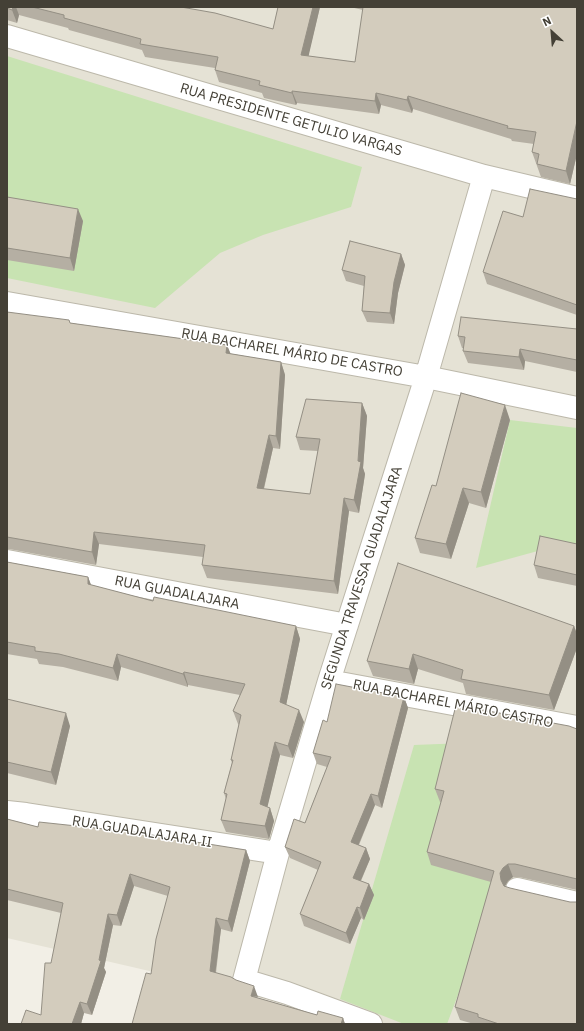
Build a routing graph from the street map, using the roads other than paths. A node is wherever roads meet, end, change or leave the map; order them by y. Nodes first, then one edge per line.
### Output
1 (7, 36) edge
2 (484, 176) junction
3 (577, 198) edge
4 (7, 303) edge
5 (426, 377) junction
6 (577, 408) edge
7 (7, 561) edge
8 (347, 626) junction
9 (329, 681) junction
10 (577, 727) edge
11 (7, 812) edge
12 (278, 853) junction
13 (517, 889) edge
14 (577, 903) edge
15 (371, 1024) edge

1 - 2 street, RUA PRESIDENTE GETULIO VARGAS
2 - 3 street, RUA PRESIDENTE GETULIO VARGAS
2 - 5 street, SEGUNDA TRAVESSA GUADALAJARA
4 - 5 street, RUA BACHAREL MÁRIO DE CASTRO
5 - 6 street, RUA BACHAREL MÁRIO DE CASTRO
5 - 8 street, SEGUNDA TRAVESSA GUADALAJARA
7 - 8 street, RUA GUADALAJARA
8 - 9 street, SEGUNDA TRAVESSA GUADALAJARA
9 - 10 street, RUA BACHAREL MÁRIO CASTRO
9 - 12 street, SEGUNDA TRAVESSA GUADALAJARA
11 - 12 street, RUA GUADALAJARA II
12 - 15 street, SEGUNDA TRAVESSA GUADALAJARA
13 - 14 street

